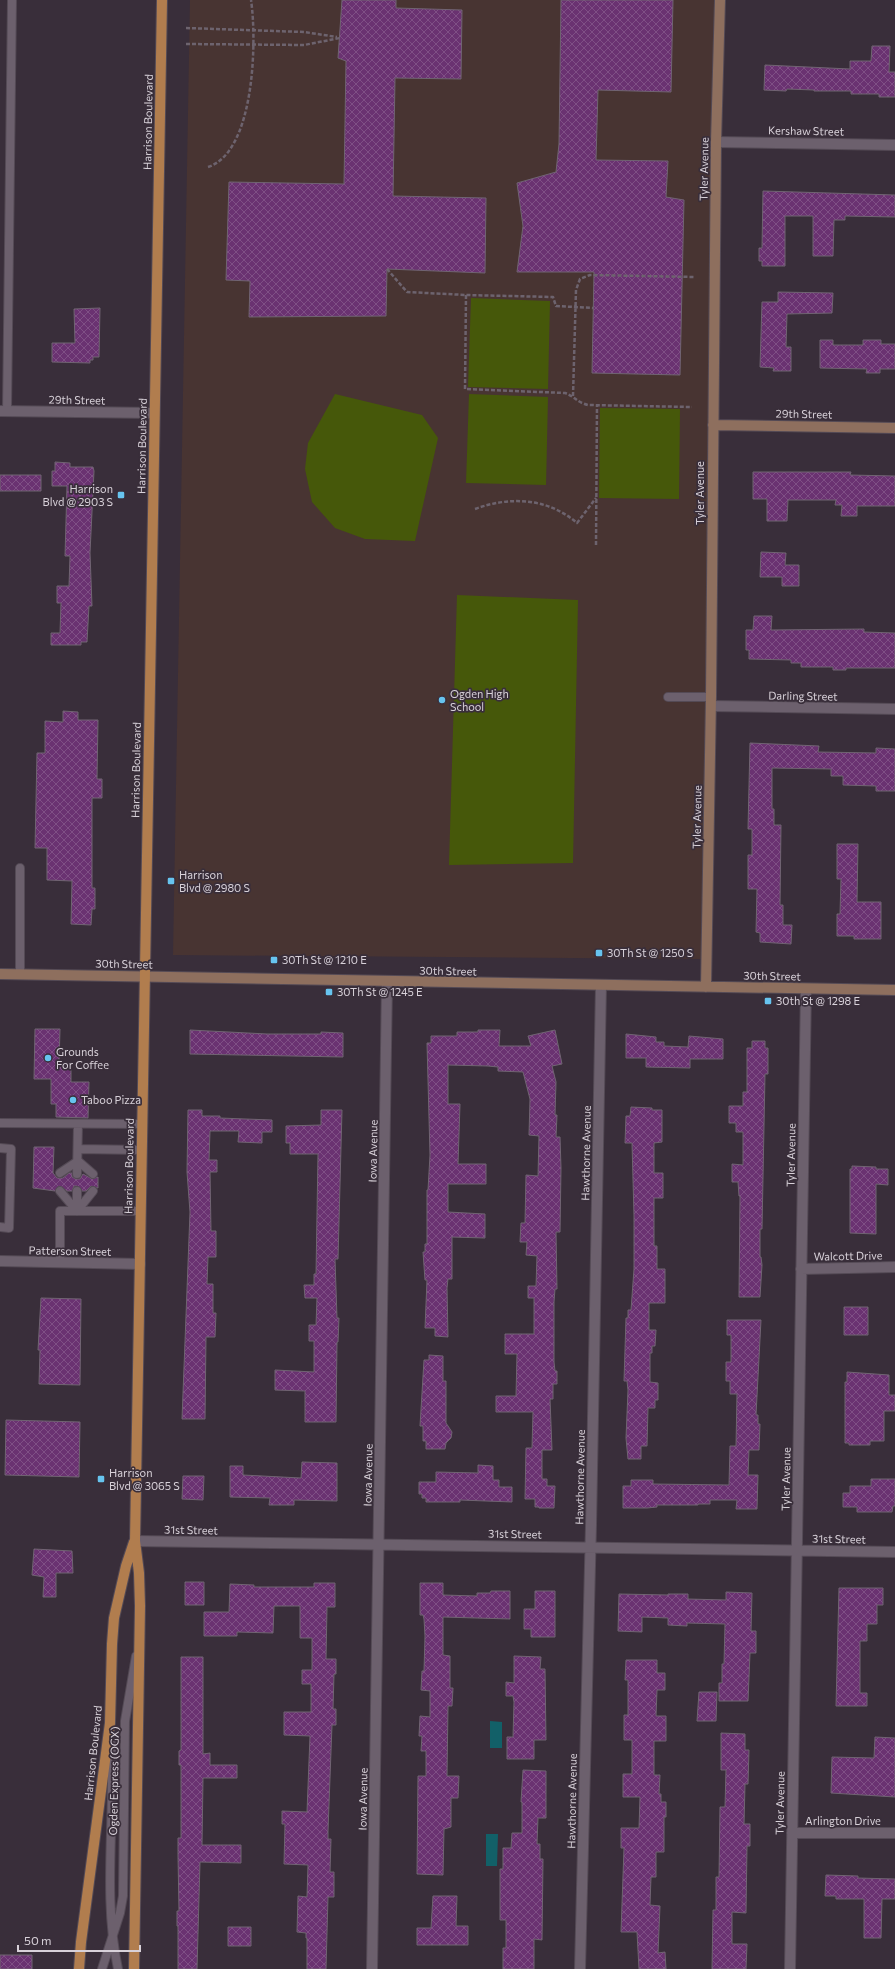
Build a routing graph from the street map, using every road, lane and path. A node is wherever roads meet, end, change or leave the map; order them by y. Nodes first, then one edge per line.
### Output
1 (12, 0) edge
2 (162, 0) edge
3 (251, 0) edge
4 (720, 0) edge
5 (186, 28) dead end
6 (255, 31) junction
7 (186, 44) dead end
8 (255, 45) junction
9 (716, 142) junction
10 (895, 145) edge
11 (208, 167) dead end
12 (387, 269) dead end
13 (694, 277) dead end
14 (466, 295) junction
15 (576, 307) junction
16 (593, 308) dead end
17 (573, 396) junction
18 (597, 405) junction
19 (692, 407) dead end
20 (3, 411) edge
21 (154, 413) junction
22 (713, 425) junction
23 (895, 428) edge
24 (596, 498) junction
25 (475, 509) dead end
26 (596, 545) dead end
27 (668, 697) dead end
28 (711, 702) junction
29 (895, 709) edge
30 (20, 868) dead end
31 (0, 974) edge
32 (20, 974) junction
33 (144, 976) junction
34 (387, 982) junction
35 (601, 985) junction
36 (706, 987) junction
37 (806, 989) junction
38 (895, 990) edge
39 (0, 1123) edge
40 (78, 1124) junction
41 (142, 1124) junction
42 (0, 1148) edge
43 (78, 1149) junction
44 (141, 1150) junction
45 (78, 1161) junction
46 (60, 1173) dead end
47 (77, 1174) dead end
48 (93, 1174) dead end
49 (60, 1191) dead end
50 (77, 1191) dead end
51 (93, 1191) dead end
52 (77, 1211) junction
53 (140, 1211) junction
54 (0, 1228) edge
55 (0, 1261) edge
56 (60, 1263) junction
57 (140, 1264) junction
58 (895, 1267) edge
59 (801, 1269) junction
60 (135, 1541) junction
61 (378, 1544) junction
62 (590, 1547) junction
63 (797, 1550) junction
64 (895, 1552) edge
65 (140, 1625) junction
66 (110, 1723) junction
67 (792, 1833) junction
68 (895, 1833) edge
69 (112, 1936) junction
70 (79, 1969) edge
71 (102, 1969) edge
72 (118, 1969) edge
73 (134, 1969) edge
74 (372, 1969) edge
75 (580, 1969) edge
76 (790, 1969) edge

1 - 20 lane
2 - 21 main road, Harrison Boulevard
3 - 6 path
4 - 9 street, Tyler Avenue
5 - 6 path
6 - 8 path
6 - 8 path
7 - 8 path
8 - 11 path
9 - 10 street, Kershaw Street
9 - 22 street, Tyler Avenue
12 - 14 path
13 - 15 path
14 - 15 path
14 - 17 path
15 - 16 path
15 - 17 path
17 - 18 path
18 - 19 path
18 - 24 path
20 - 21 street, 29th Street
21 - 33 main road, Harrison Boulevard
22 - 23 street, 29th Street
22 - 28 street, Tyler Avenue
24 - 25 path
24 - 26 path
27 - 28 lane
28 - 29 street, Darling Street
28 - 36 street, Tyler Avenue
30 - 32 lane
31 - 32 street, 30th Street
32 - 33 street, 30th Street
33 - 34 street, 30th Street
33 - 41 main road, Harrison Boulevard
34 - 35 street, 30th Street
34 - 61 street, Iowa Avenue
35 - 36 street, 30th Street
35 - 62 street, Hawthorne Avenue
36 - 37 street, 30th Street
37 - 38 street, 30th Street
37 - 59 street, Tyler Avenue
39 - 40 lane
40 - 41 lane
40 - 43 lane
41 - 44 main road, Harrison Boulevard
42 - 54 lane
43 - 44 lane
43 - 45 lane
44 - 53 main road, Harrison Boulevard
45 - 46 lane
45 - 47 lane
45 - 48 lane
49 - 52 lane
50 - 52 lane
51 - 52 lane
52 - 53 lane
52 - 56 lane
53 - 57 main road, Harrison Boulevard
55 - 56 street, Patterson Street
56 - 57 street, Patterson Street
57 - 60 main road, Harrison Boulevard
58 - 59 street, Walcott Drive
59 - 63 street, Tyler Avenue
60 - 61 street, 31st Street
60 - 65 main road, Harrison Boulevard
60 - 66 main road, Harrison Boulevard
61 - 62 street, 31st Street
61 - 74 street, Iowa Avenue
62 - 63 street, 31st Street
62 - 75 street, Hawthorne Avenue
63 - 64 street, 31st Street
63 - 67 street, Tyler Avenue
65 - 69 lane, Ogden Express (OGX)
65 - 73 main road, Harrison Boulevard
66 - 69 lane, Ogden Express (OGX)
66 - 70 main road, Harrison Boulevard
67 - 68 street, Arlington Drive
67 - 76 street, Tyler Avenue
69 - 71 lane, Ogden Express (OGX)
69 - 72 lane, Ogden Express (OGX)

